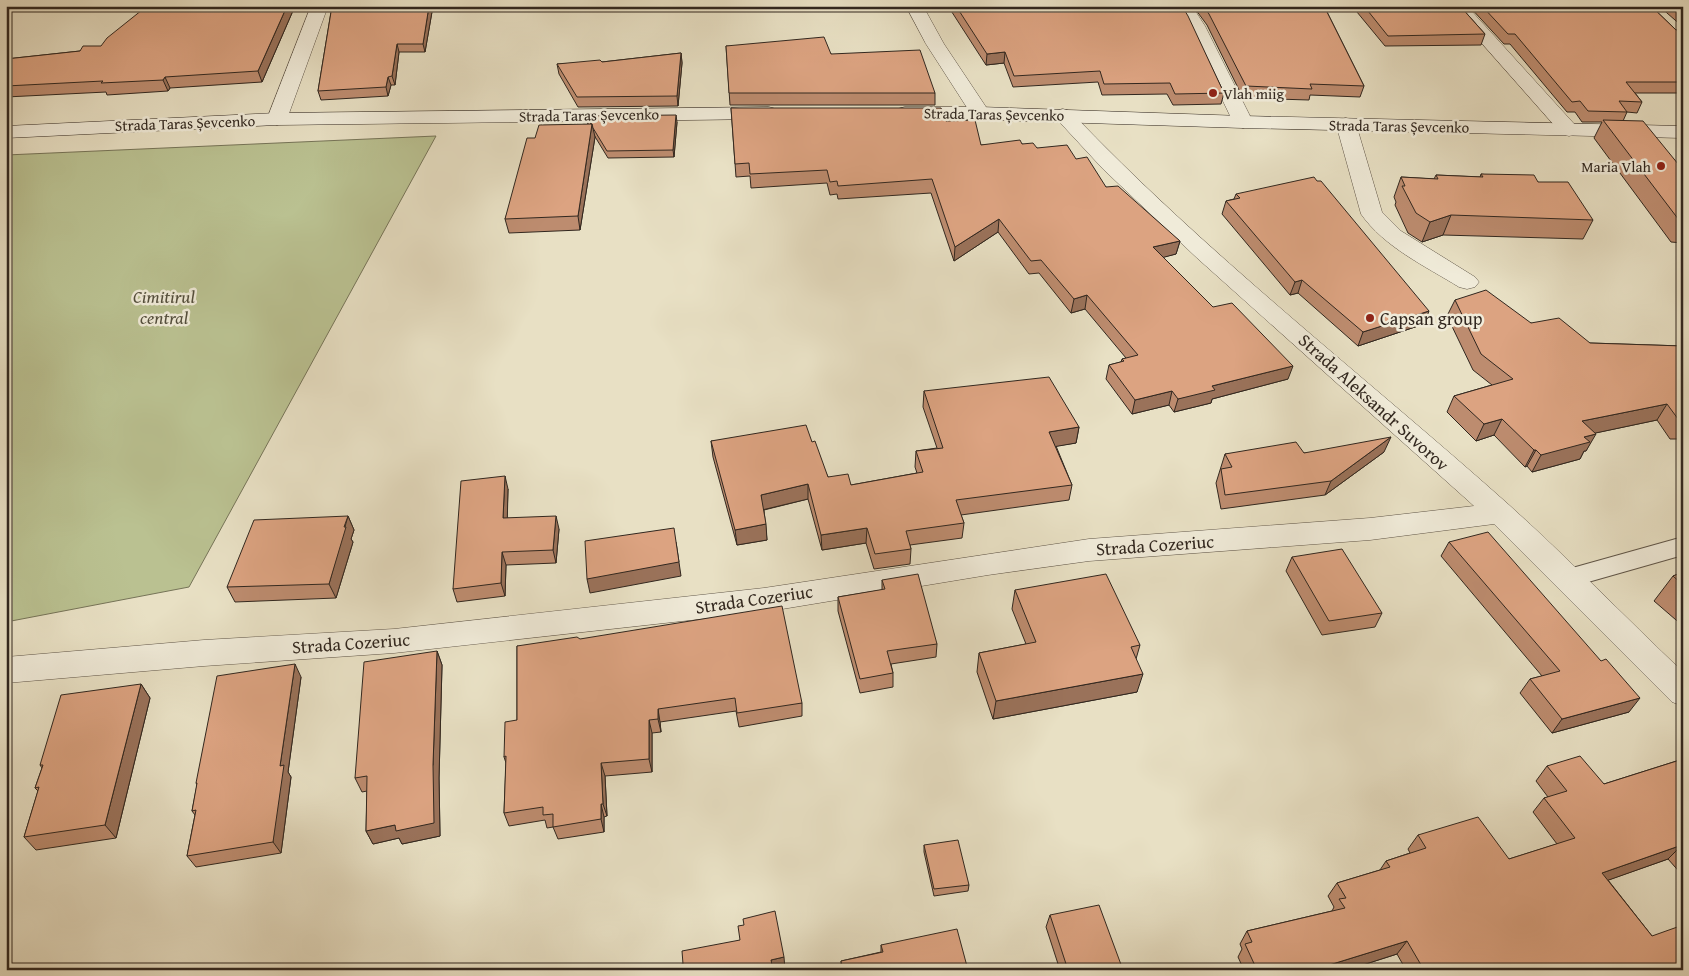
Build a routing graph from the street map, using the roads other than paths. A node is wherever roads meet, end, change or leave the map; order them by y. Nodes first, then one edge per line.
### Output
1 (320, 6) edge
2 (914, 6) edge
3 (1183, 6) edge
4 (1457, 6) edge
5 (791, 113) edge
6 (891, 113) edge
7 (980, 113) junction
8 (1063, 115) junction
9 (277, 119) junction
10 (1243, 122) junction
11 (1346, 124) junction
12 (1569, 130) junction
13 (6, 132) edge
14 (1683, 132) edge
15 (1467, 282) dead end
16 (1500, 513) junction
17 (1683, 546) edge
18 (1567, 580) junction
19 (6, 670) edge
20 (1683, 693) edge

1 - 9 street
2 - 7 street
3 - 10 street
4 - 12 street
5 - 9 street, Strada Taras Șevcenko
6 - 7 street, Strada Taras Șevcenko
7 - 8 street, Strada Taras Șevcenko
8 - 10 street, Strada Taras Șevcenko
8 - 16 street, Strada Aleksandr Suvorov
9 - 13 street, Strada Taras Șevcenko
10 - 11 street, Strada Taras Șevcenko
11 - 12 street, Strada Taras Șevcenko
11 - 15 street
12 - 14 street, Strada Taras Șevcenko
16 - 18 street, Strada Aleksandr Suvorov
16 - 19 street, Strada Cozeriuc
17 - 18 lane
18 - 20 street, Strada Aleksandr Suvorov

